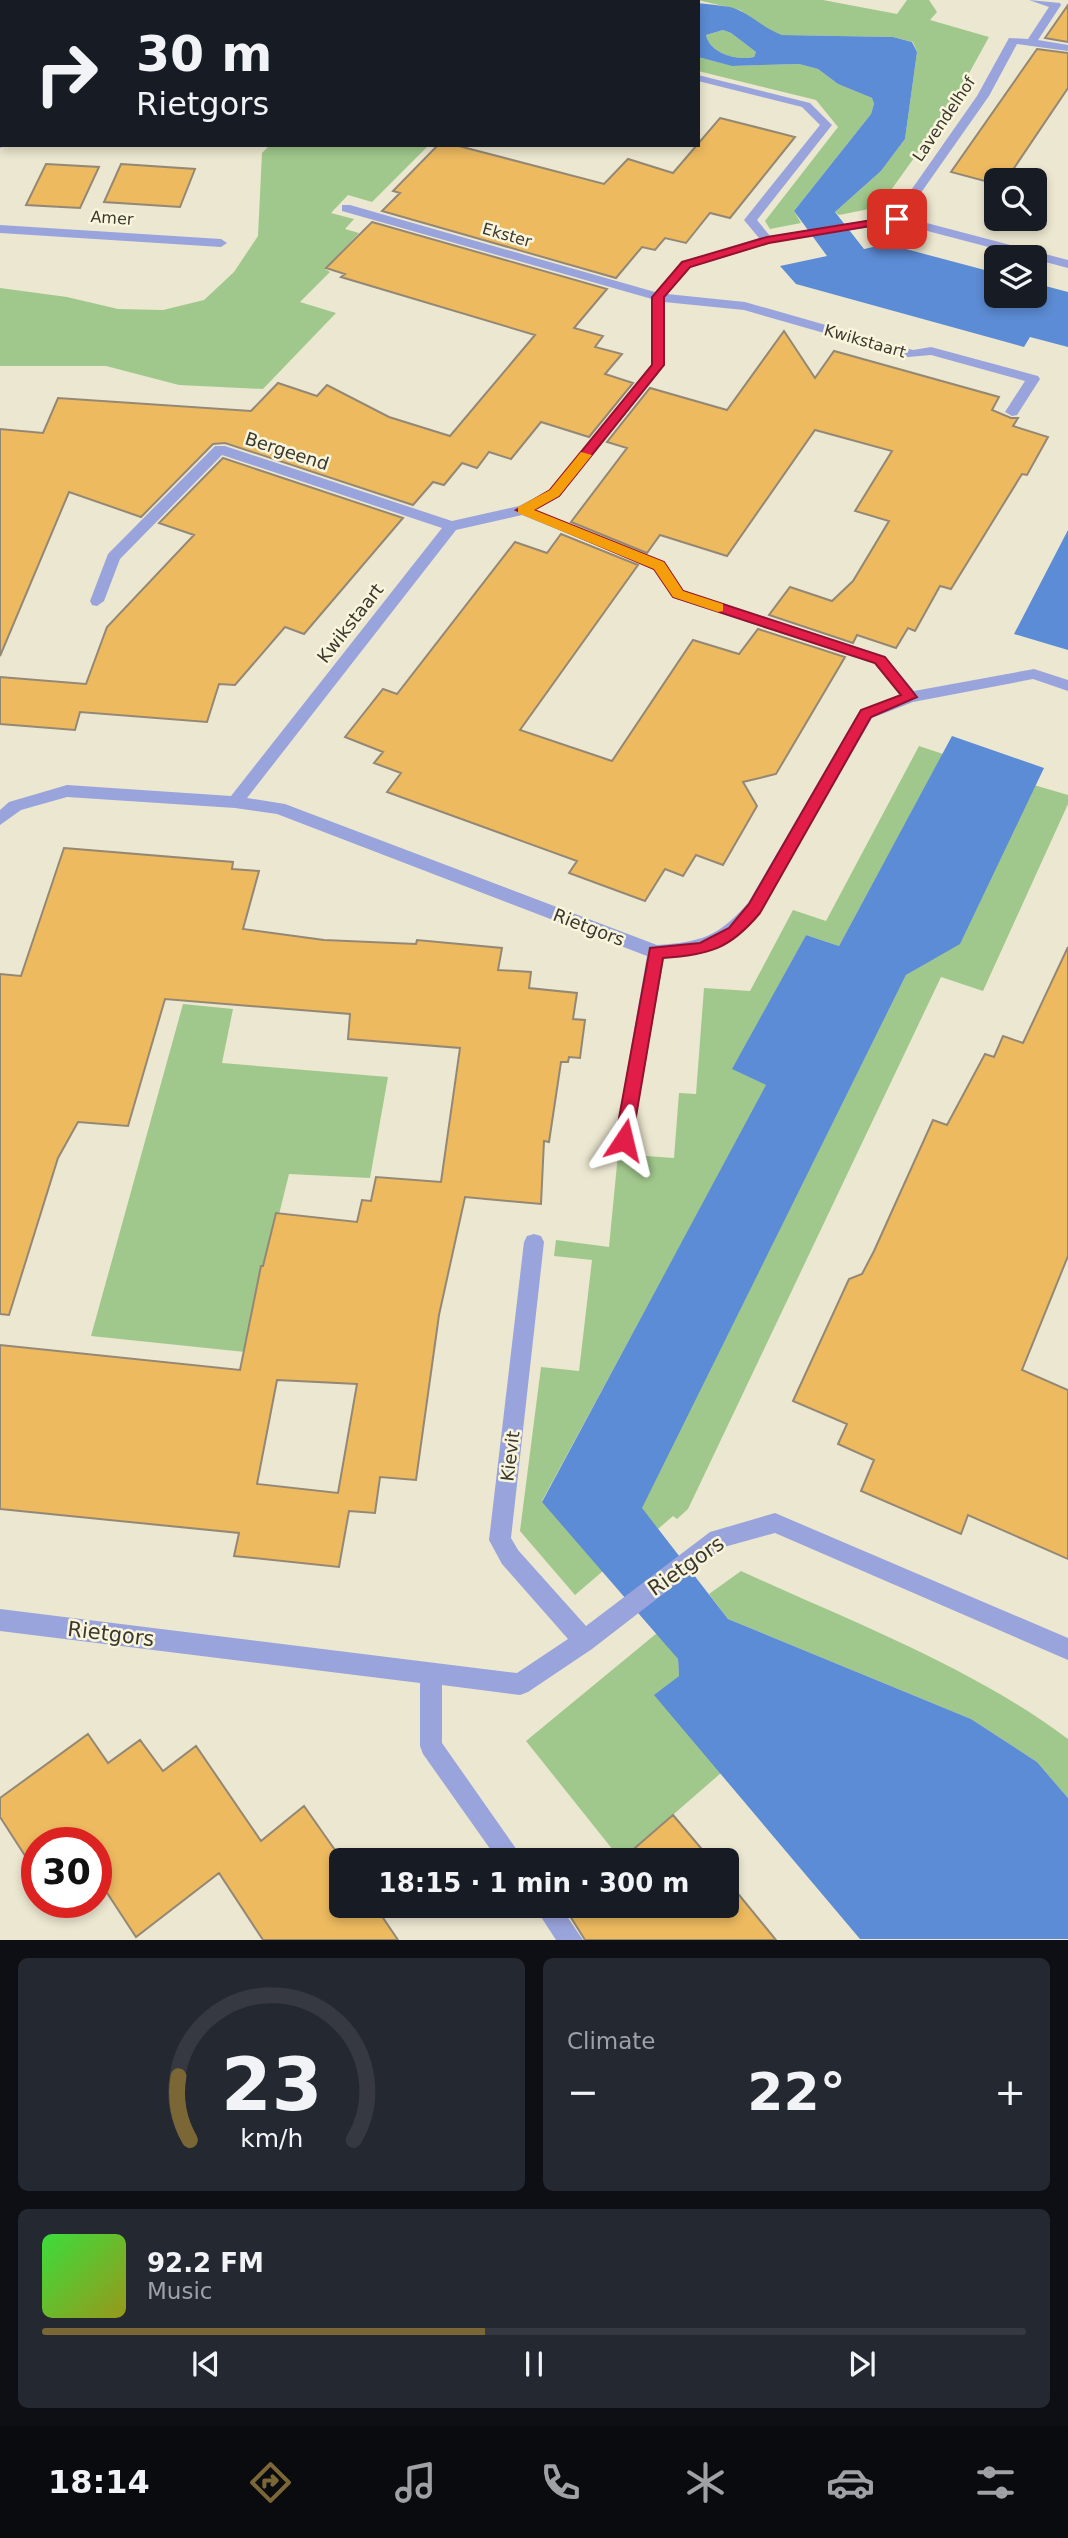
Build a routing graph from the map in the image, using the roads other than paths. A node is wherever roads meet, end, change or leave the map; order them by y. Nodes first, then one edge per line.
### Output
1 (1034, 0) edge
2 (1033, 40) junction
3 (1068, 48) edge
4 (700, 78) edge
5 (346, 208) dead end
6 (897, 219) junction
7 (0, 229) edge
8 (767, 240) junction
9 (221, 243) dead end
10 (1068, 264) edge
11 (658, 297) junction
12 (1012, 412) dead end
13 (523, 510) junction
14 (451, 526) junction
15 (97, 601) dead end
16 (1068, 686) edge
17 (910, 697) junction
18 (235, 802) junction
19 (0, 819) edge
20 (656, 953) junction
21 (624, 1140) dead end
22 (534, 1242) dead end
23 (0, 1620) edge
24 (583, 1641) junction
25 (1068, 1649) edge
26 (431, 1674) junction
27 (503, 1848) edge
28 (555, 1918) edge
29 (571, 1940) edge

1 - 2 street
2 - 3 street
2 - 6 street, Lavendelhof
4 - 8 street
5 - 11 street, Ekster
6 - 8 street
6 - 10 street
7 - 9 street, Amer
8 - 11 street
11 - 12 street, Kwikstaart
11 - 13 street
13 - 14 street
13 - 17 street
14 - 15 street, Bergeend
14 - 18 street, Kwikstaart
16 - 17 street, Rietgors
17 - 20 street, Rietgors
18 - 19 street, Rietgors
18 - 20 street, Rietgors
20 - 21 street
22 - 24 street, Kievit
23 - 26 street, Rietgors
24 - 25 street, Rietgors
24 - 26 street, Rietgors
26 - 27 street
28 - 29 street

